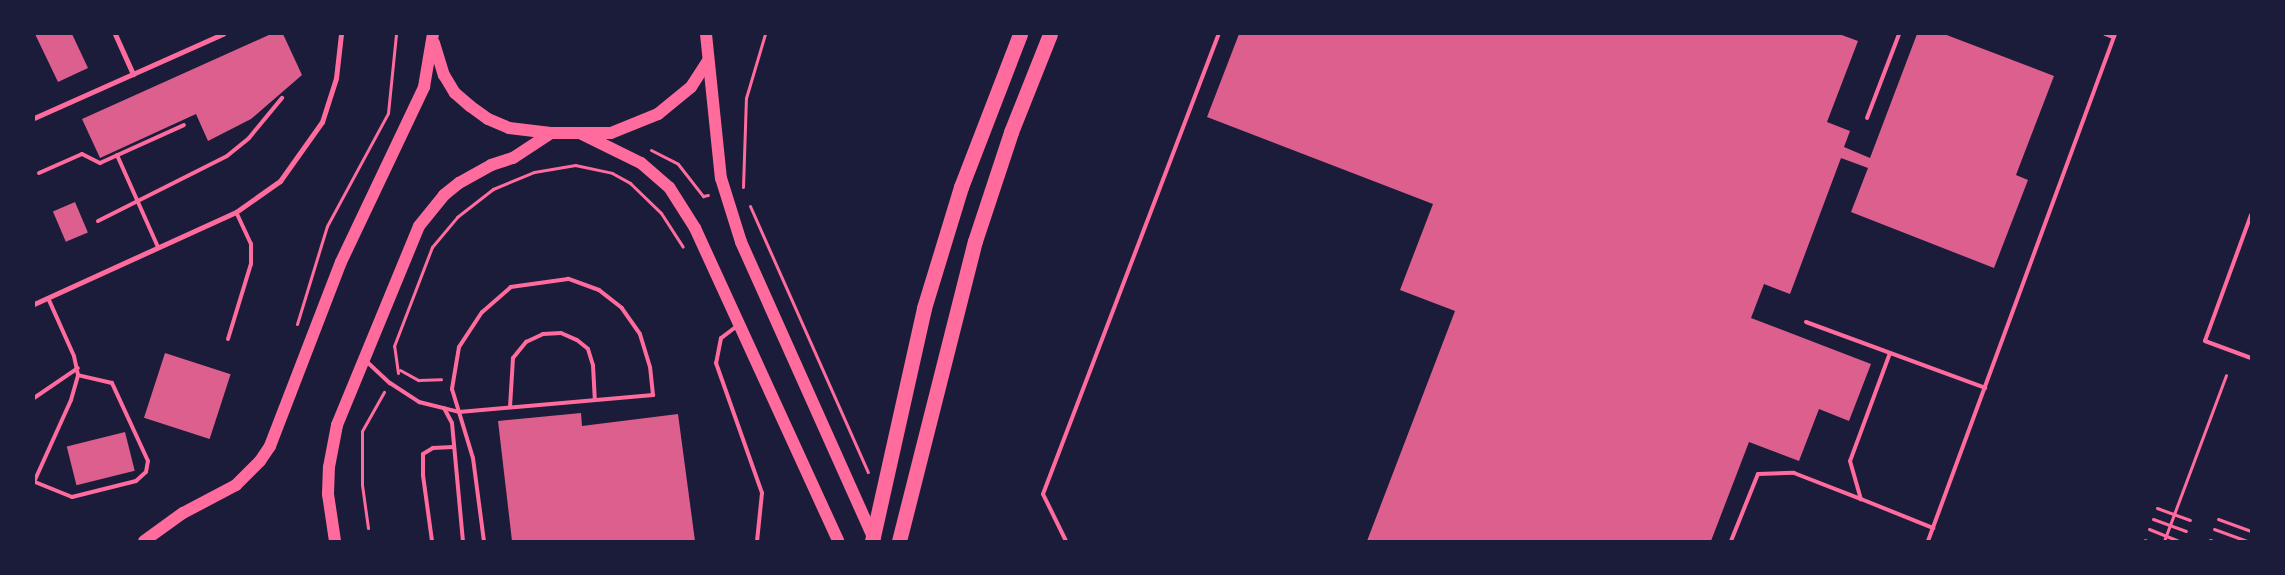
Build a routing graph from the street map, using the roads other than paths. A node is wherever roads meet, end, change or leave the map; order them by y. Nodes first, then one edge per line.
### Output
1 (115, 34) edge
2 (223, 34) edge
3 (341, 34) edge
4 (433, 34) edge
5 (706, 34) edge
6 (1020, 34) edge
7 (1050, 34) edge
8 (1219, 34) edge
9 (1900, 34) edge
10 (2105, 34) edge
11 (2114, 35) edge
12 (707, 62) junction
13 (133, 74) junction
14 (282, 98) dead end
15 (34, 118) edge
16 (1867, 118) dead end
17 (184, 124) dead end
18 (551, 133) junction
19 (580, 133) junction
20 (117, 155) junction
21 (39, 173) dead end
22 (139, 203) junction
23 (236, 212) junction
24 (2251, 216) edge
25 (98, 221) dead end
26 (158, 247) junction
27 (48, 300) junction
28 (34, 304) edge
29 (1806, 322) dead end
30 (740, 325) junction
31 (228, 338) dead end
32 (1890, 353) junction
33 (2251, 358) edge
34 (364, 359) junction
35 (78, 368) junction
36 (78, 376) junction
37 (1985, 388) junction
38 (34, 398) edge
39 (595, 400) junction
40 (510, 407) junction
41 (444, 408) junction
42 (459, 412) junction
43 (453, 446) junction
44 (34, 482) edge
45 (1862, 499) junction
46 (1933, 528) junction
47 (144, 541) edge
48 (335, 541) edge
49 (432, 541) edge
50 (463, 541) edge
51 (484, 541) edge
52 (756, 541) edge
53 (838, 541) edge
54 (873, 541) edge
55 (899, 541) edge
56 (1066, 541) edge
57 (1731, 541) edge
58 (1928, 541) edge

1 - 13 street
2 - 13 street
3 - 23 street
4 - 18 main road
4 - 47 main road
5 - 12 main road
6 - 54 highway
7 - 55 highway
8 - 56 lane
9 - 16 lane
10 - 11 lane
11 - 37 lane
12 - 19 main road
12 - 54 main road
13 - 15 street
14 - 22 lane
17 - 20 lane
18 - 19 main road
18 - 34 main road
19 - 30 main road
20 - 21 lane
20 - 22 lane
22 - 25 lane
22 - 26 lane
23 - 26 street
23 - 31 lane
24 - 33 lane
26 - 27 street
27 - 28 street
27 - 35 lane
29 - 32 lane
30 - 52 lane
30 - 53 main road
32 - 37 lane
32 - 45 lane
34 - 41 lane
34 - 48 main road
35 - 36 lane
35 - 38 lane
36 - 44 lane
36 - 44 lane
37 - 46 lane
39 - 40 lane
39 - 40 lane
39 - 42 lane
40 - 42 lane
41 - 42 lane
41 - 43 lane
42 - 51 lane
43 - 49 lane
43 - 50 lane
45 - 46 lane
45 - 57 lane
46 - 58 lane

